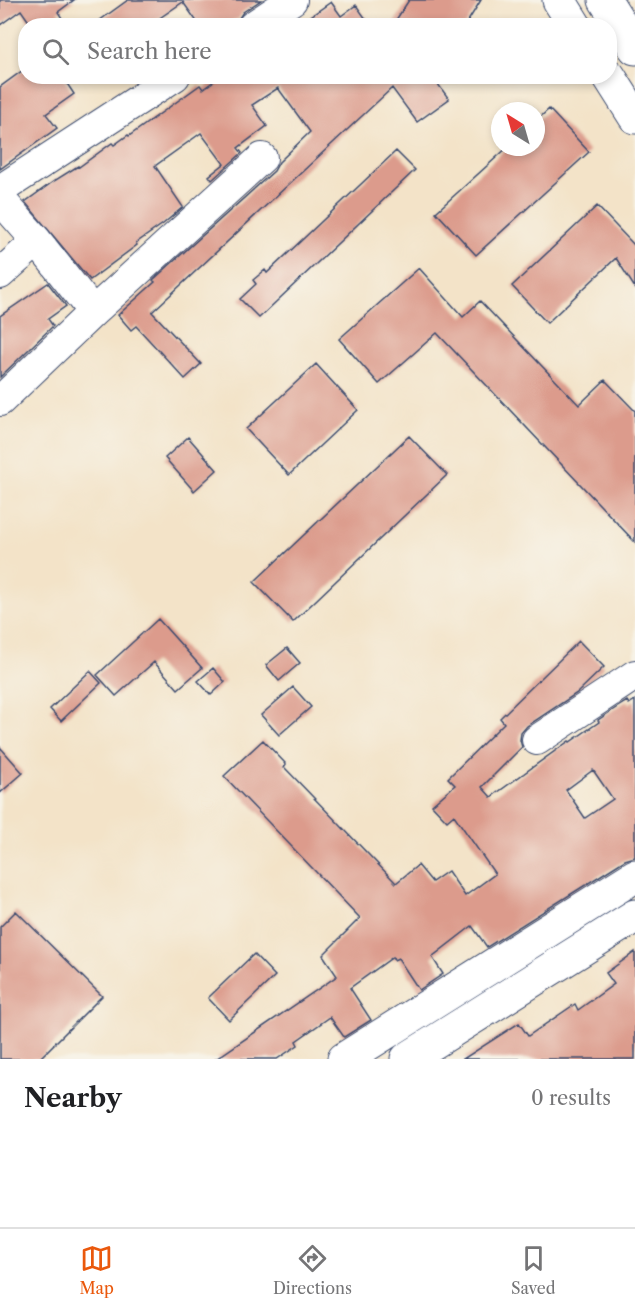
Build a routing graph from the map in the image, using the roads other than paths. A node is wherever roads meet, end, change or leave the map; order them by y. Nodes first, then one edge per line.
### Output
1 (292, 0) edge
2 (559, 0) edge
3 (609, 1) edge
4 (265, 18) edge
5 (570, 18) edge
6 (635, 48) edge
7 (163, 84) edge
8 (614, 84) edge
9 (635, 117) edge
10 (262, 158) dead end
11 (0, 190) edge
12 (0, 199) edge
13 (37, 241) junction
14 (0, 274) edge
15 (93, 312) junction
16 (0, 401) edge
17 (635, 675) edge
18 (537, 740) dead end
19 (635, 876) edge
20 (635, 915) edge
21 (344, 1059) edge
22 (407, 1059) edge

1 - 4 street
2 - 5 main road
3 - 6 main road
7 - 11 street
8 - 9 main road
10 - 15 street
12 - 13 street
13 - 14 street
13 - 15 street
15 - 16 street
17 - 18 street
19 - 21 main road
20 - 22 main road

